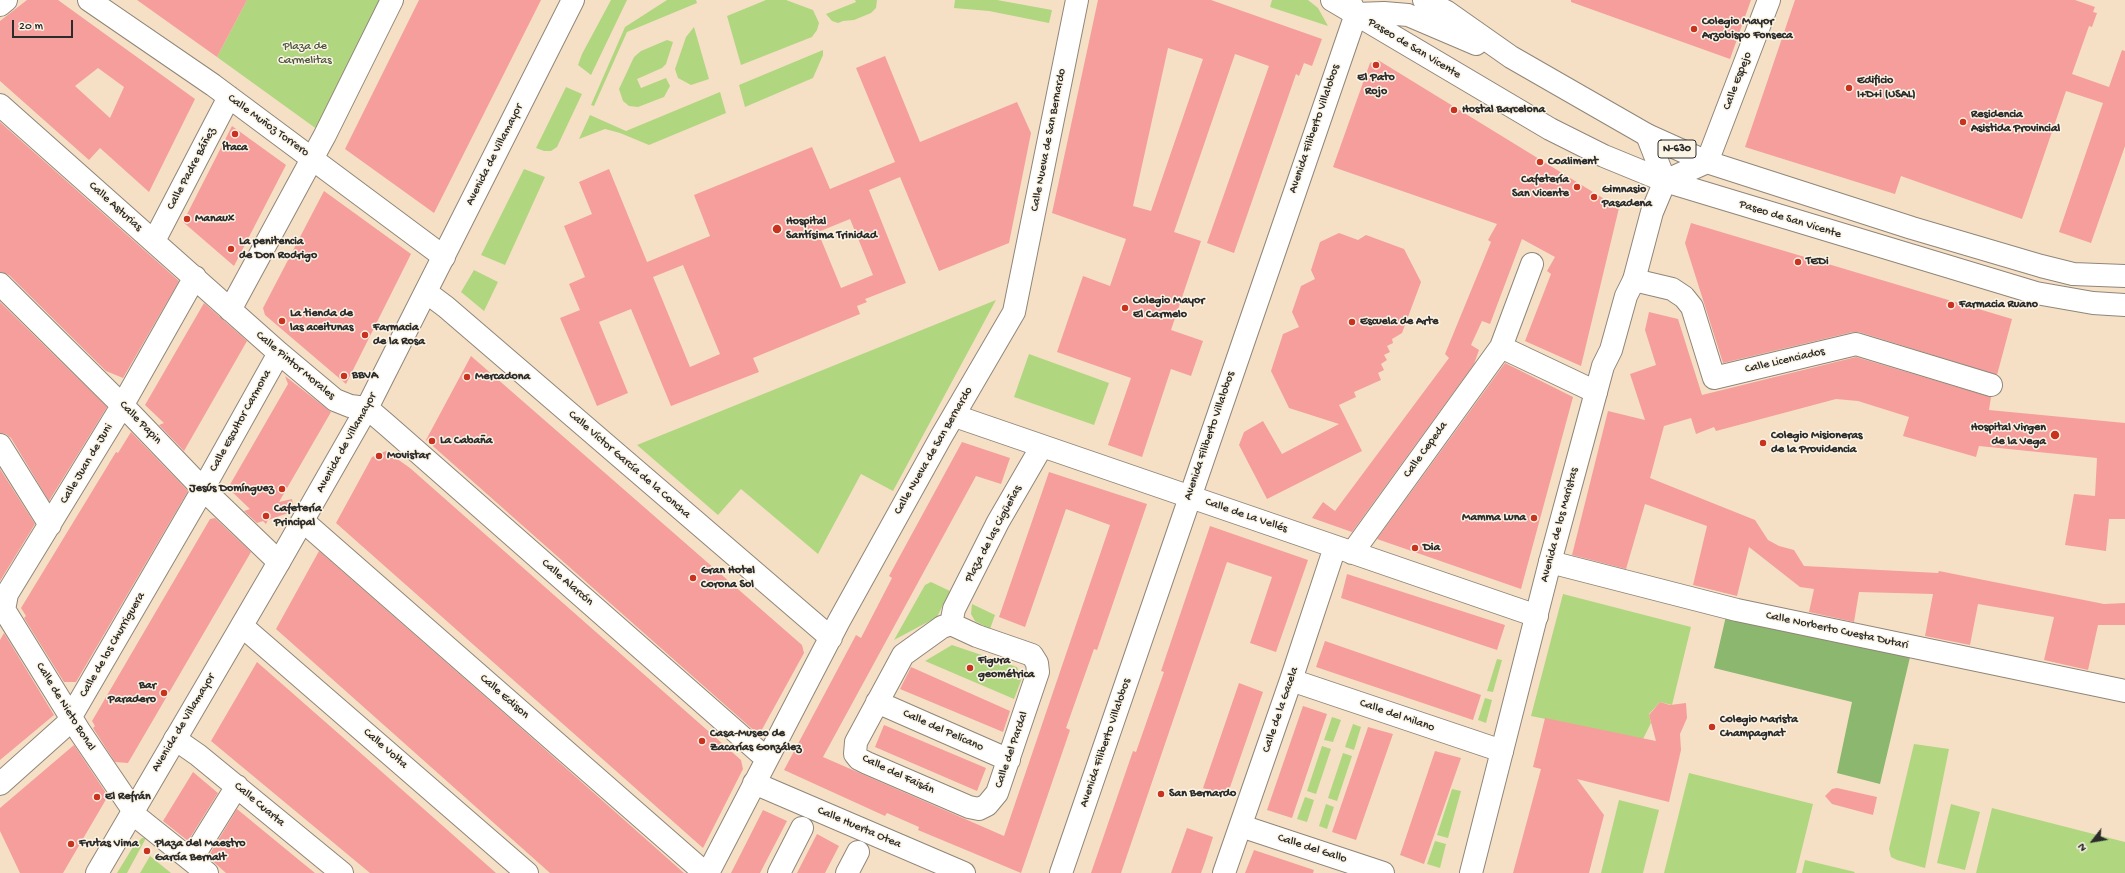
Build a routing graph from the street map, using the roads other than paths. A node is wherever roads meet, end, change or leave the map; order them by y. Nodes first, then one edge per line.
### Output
1 (6, 0) edge
2 (90, 0) edge
3 (392, 0) edge
4 (573, 0) edge
5 (1077, 0) edge
6 (1332, 0) edge
7 (1424, 0) edge
8 (1768, 0) edge
9 (0, 5) edge
10 (1352, 7) edge
11 (1511, 57) junction
12 (229, 97) junction
13 (0, 105) edge
14 (1647, 135) junction
15 (312, 159) junction
16 (1707, 162) junction
17 (1667, 174) junction
18 (154, 241) junction
19 (444, 257) junction
20 (1532, 264) dead end
21 (2125, 276) edge
22 (195, 277) junction
23 (1634, 280) junction
24 (0, 284) edge
25 (426, 292) junction
26 (2125, 305) edge
27 (230, 310) junction
28 (1501, 347) junction
29 (279, 353) junction
30 (1991, 385) dead end
31 (1596, 392) junction
32 (122, 406) junction
33 (366, 408) junction
34 (955, 416) junction
35 (0, 445) edge
36 (1042, 446) junction
37 (203, 489) junction
38 (1189, 497) junction
39 (303, 521) junction
40 (50, 525) junction
41 (1343, 550) junction
42 (279, 562) junction
43 (1550, 562) junction
44 (1, 608) edge
45 (1537, 616) junction
46 (951, 624) junction
47 (242, 626) junction
48 (831, 638) junction
49 (1291, 680) junction
50 (2125, 691) edge
51 (877, 702) junction
52 (71, 716) junction
53 (175, 739) junction
54 (1502, 751) junction
55 (767, 759) junction
56 (1009, 760) junction
57 (754, 783) junction
58 (0, 784) edge
59 (237, 786) junction
60 (979, 809) joint
61 (132, 812) junction
62 (1241, 826) junction
63 (802, 828) dead end
64 (858, 852) dead end
65 (199, 866) edge
66 (97, 873) edge
67 (342, 873) edge
68 (527, 873) edge
69 (705, 873) edge
70 (708, 873) edge
71 (779, 873) edge
72 (847, 873) edge
73 (964, 873) edge
74 (1061, 873) edge
75 (1224, 873) edge
76 (1383, 873) edge
77 (1471, 873) edge

1 - 9 main road
2 - 12 main road, Calle Muñoz Torrero
3 - 15 main road
4 - 19 main road, Avenida de Villamayor
5 - 34 main road, Calle Nueva de San Bernardo
6 - 10 main road, Paseo de San Vicente
7 - 11 main road, Paseo de San Vicente
8 - 16 main road, Calle Espejo
10 - 11 main road, Paseo de San Vicente
10 - 17 main road, Paseo de San Vicente
10 - 38 main road, Avenida Filiberto Villalobos
11 - 14 main road, Paseo de San Vicente
12 - 15 main road, Calle Muñoz Torrero
12 - 18 main road, Calle Padre Báñez
13 - 18 main road, Calle Asturias
14 - 16 main road, Paseo de San Vicente / N-630
14 - 17 main road
15 - 19 main road, Calle Muñoz Torrero
15 - 27 main road
16 - 17 main road
16 - 21 main road, Paseo de San Vicente
17 - 23 main road, Avenida de los Maristas
17 - 26 main road, Paseo de San Vicente
18 - 22 main road, Calle Asturias
19 - 25 main road, Avenida de Villamayor
20 - 28 main road, Calle Cepeda
22 - 27 main road, Calle Asturias
22 - 32 main road, Calle Juan de Juni
23 - 30 main road, Calle Licenciados
23 - 31 main road, Avenida de los Maristas
24 - 32 main road, Calle Papin
25 - 33 main road, Avenida de Villamayor
25 - 48 main road, Calle Víctor García de la Concha
27 - 29 main road, Calle Pintor Morales
28 - 31 main road
28 - 41 main road, Calle Cepeda
29 - 33 main road, Calle Pintor Morales
29 - 37 main road, Calle Escultor Carmona
31 - 43 main road, Avenida de los Maristas
32 - 37 main road, Calle Papin
32 - 40 main road, Calle Juan de Juni
33 - 39 main road, Avenida de Villamayor
33 - 55 main road, Calle Alarcón
34 - 36 main road, Calle de La Vellés
34 - 48 main road, Calle Nueva de San Bernardo
35 - 40 main road
36 - 38 main road, Calle de La Vellés
36 - 46 main road, Plaza de las Cigüeñas
37 - 42 main road, Calle Papin
37 - 52 main road, Calle de los Churriguera
38 - 41 main road, Calle de La Vellés
38 - 74 main road, Avenida Filiberto Villalobos
39 - 42 main road, Avenida de Villamayor
39 - 69 main road, Calle Edison
40 - 44 main road, Calle Juan de Juni
41 - 45 main road, Calle de La Vellés
41 - 49 main road, Calle de la Gacela
42 - 47 main road, Avenida de Villamayor
43 - 45 main road, Avenida de los Maristas
43 - 50 main road, Calle Norberto Cuesta Dutari
44 - 52 main road, Calle de Nieto Bonal
45 - 54 main road, Avenida de los Maristas
46 - 51 main road, Calle del Faisán
46 - 56 main road, Calle del Pardal
47 - 53 main road, Avenida de Villamayor
47 - 68 main road, Calle Volta
48 - 55 main road, Calle Nueva de San Bernardo
49 - 54 main road, Calle del Milano
49 - 62 main road, Calle de la Gacela
51 - 56 main road, Calle del Pelícano
51 - 60 main road, Calle del Faisán
52 - 58 main road, Calle de los Churriguera
52 - 61 main road, Calle de Nieto Bonal
53 - 59 main road, Calle Cuarta
53 - 61 main road, Avenida de Villamayor
54 - 77 main road, Avenida de los Maristas
55 - 57 main road, Calle Nueva de San Bernardo
56 - 60 main road, Calle del Pardal
57 - 70 main road, Calle Nueva de San Bernardo
57 - 73 main road, Calle Huerta Otea
59 - 65 main road
59 - 67 main road, Calle Cuarta
61 - 65 main road, Calle de Nieto Bonal
61 - 66 main road, Avenida de Villamayor
62 - 75 main road, Calle de la Gacela
62 - 76 main road, Calle del Gallo
63 - 71 main road
64 - 72 main road

